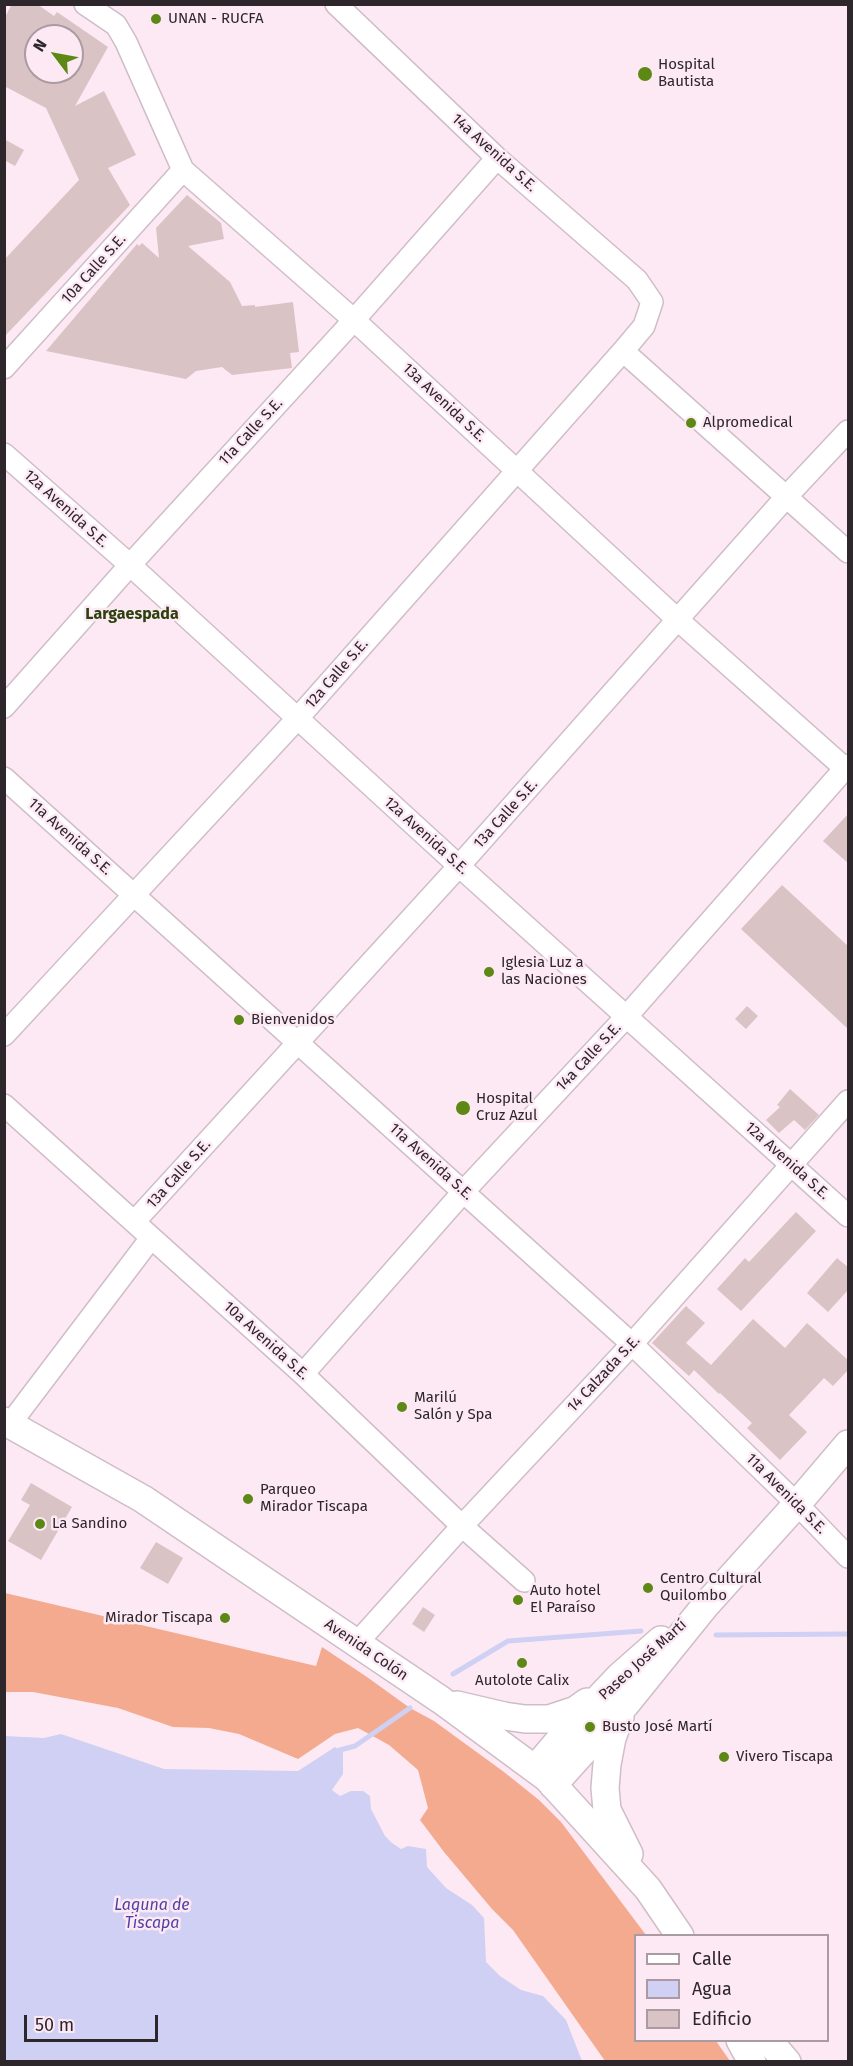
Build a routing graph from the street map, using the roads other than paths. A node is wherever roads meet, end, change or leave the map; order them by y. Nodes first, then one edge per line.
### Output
1 (85, 4) edge
2 (336, 4) edge
3 (497, 158) junction
4 (183, 170) junction
5 (652, 302) joint
6 (354, 320) junction
7 (623, 351) junction
8 (4, 368) edge
9 (849, 431) edge
10 (4, 454) edge
11 (517, 471) junction
12 (787, 496) junction
13 (849, 552) edge
14 (129, 565) junction
15 (678, 620) junction
16 (4, 707) edge
17 (297, 719) junction
18 (848, 768) edge
19 (4, 778) edge
20 (459, 866) junction
21 (134, 893) junction
22 (626, 1017) junction
23 (4, 1035) edge
24 (298, 1043) junction
25 (849, 1101) edge
26 (4, 1105) edge
27 (790, 1165) junction
28 (464, 1191) junction
29 (849, 1216) edge
30 (135, 1221) junction
31 (151, 1238) junction
32 (632, 1344) junction
33 (303, 1374) junction
34 (7, 1423) edge
35 (849, 1444) edge
36 (797, 1504) junction
37 (462, 1526) junction
38 (849, 1557) edge
39 (524, 1581) dead end
40 (705, 1606) junction
41 (356, 1644) junction
42 (619, 1677) junction
43 (441, 1700) junction
44 (625, 1705) junction
45 (544, 1777) junction
46 (648, 1889) junction
47 (679, 1934) edge
48 (741, 2042) edge
49 (770, 2042) edge
50 (752, 2061) edge
51 (787, 2061) edge

1 - 4 street, 13a Avenida S.E.
2 - 3 street, 14a Avenida S.E.
3 - 5 street, 14a Avenida S.E.
3 - 6 street, 11a Calle S.E.
4 - 6 street, 13a Avenida S.E.
4 - 8 street, 10a Calle S.E.
5 - 7 street, 12a Calle S.E.
6 - 11 street, 13a Avenida S.E.
6 - 14 street, 11a Calle S.E.
7 - 11 street, 12a Calle S.E.
7 - 12 street
9 - 12 street, 13a Calle S.E.
10 - 14 street, 12a Avenida S.E.
11 - 15 street, 13a Avenida S.E.
11 - 17 street, 12a Calle S.E.
12 - 13 street
12 - 15 street, 13a Calle S.E.
14 - 16 street, 11a Calle S.E.
14 - 17 street, 12a Avenida S.E.
15 - 18 street, 13a Avenida S.E.
15 - 20 street, 13a Calle S.E.
17 - 20 street, 12a Avenida S.E.
17 - 21 street, 12a Calle S.E.
18 - 22 street, 14a Calle S.E.
19 - 21 street, 11a Avenida S.E.
20 - 22 street, 12a Avenida S.E.
20 - 24 street, 13a Calle S.E.
21 - 23 street, 12a Calle S.E.
21 - 24 street, 11a Avenida S.E.
22 - 27 street, 12a Avenida S.E.
22 - 28 street, 14a Calle S.E.
24 - 28 street, 11a Avenida S.E.
24 - 30 street, 13a Calle S.E.
25 - 27 street, 14 Calzada S.E.
26 - 30 street, 10a Avenida S.E.
27 - 29 street, 12a Avenida S.E.
27 - 32 street, 14 Calzada S.E.
28 - 32 street, 11a Avenida S.E.
28 - 33 street, 14a Calle S.E.
30 - 31 street, 10a Avenida S.E.
31 - 33 street, 10a Avenida S.E.
31 - 34 street
32 - 36 street, 11a Avenida S.E.
32 - 37 street, 14 Calzada S.E.
33 - 37 street, 10a Avenida S.E.
34 - 41 main road, Avenida Colón
35 - 36 main road, Paseo José Martí
36 - 38 street, 11a Avenida S.E.
36 - 40 main road, Paseo José Martí
37 - 39 street, 10a Avenida S.E.
37 - 41 street, 14 Calzada S.E.
40 - 42 main road, Paseo José Martí
40 - 44 main road, Paseo José Martí
41 - 43 main road, Avenida Colón
42 - 43 main road
42 - 45 main road, Paseo José Martí
43 - 45 main road, Avenida Colón
44 - 45 main road, Paseo José Martí
44 - 46 main road
45 - 46 main road, Avenida Colón
46 - 47 main road, Avenida Colón
48 - 50 main road
49 - 51 main road

